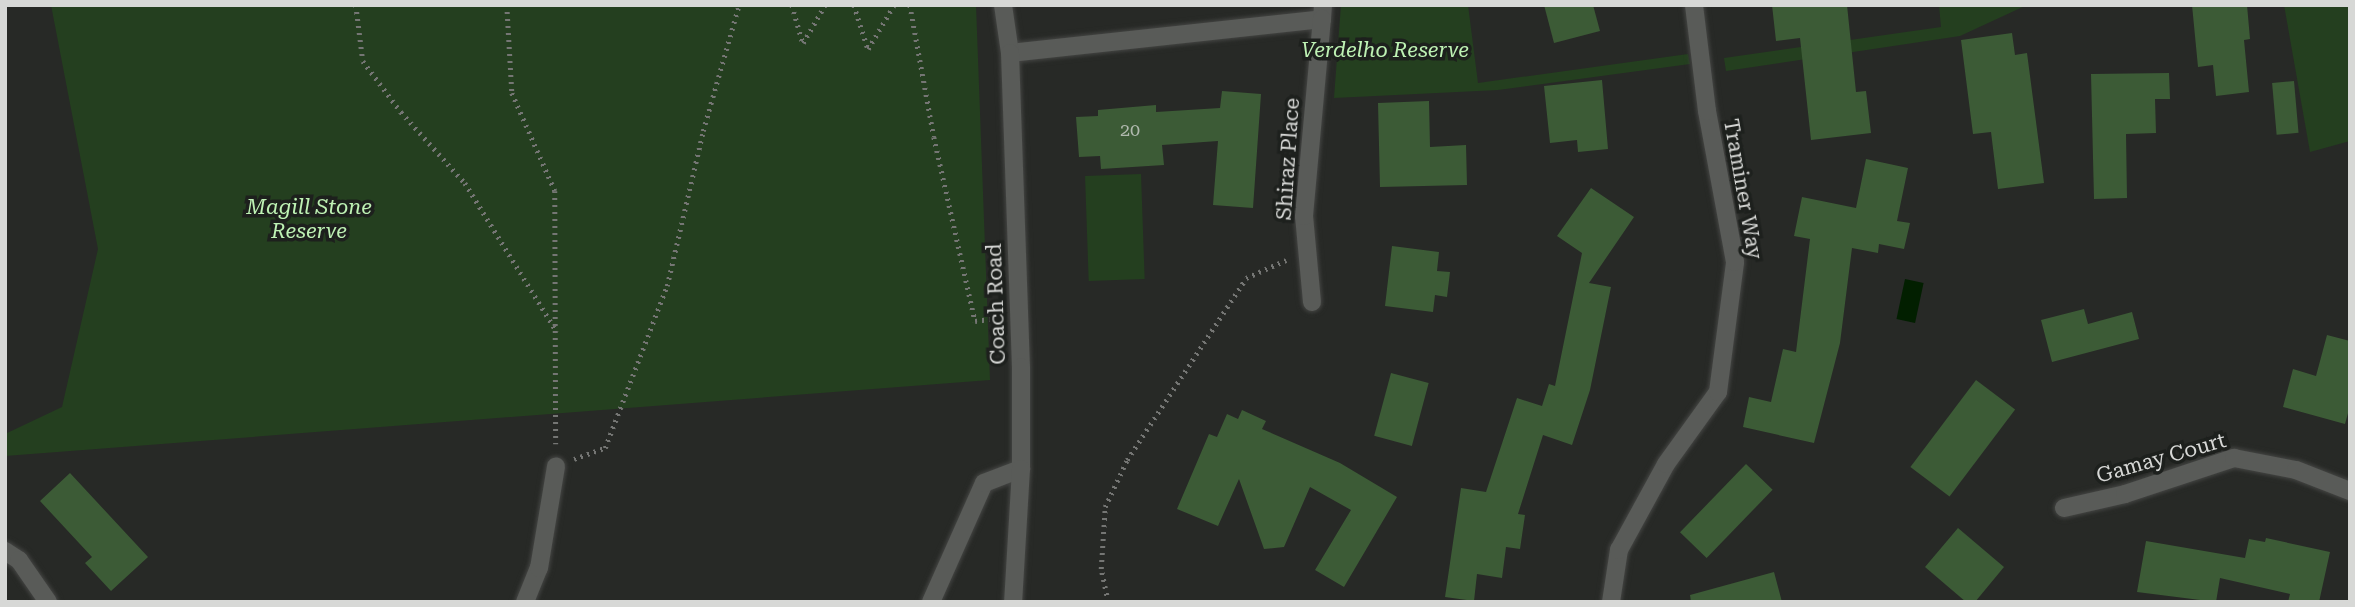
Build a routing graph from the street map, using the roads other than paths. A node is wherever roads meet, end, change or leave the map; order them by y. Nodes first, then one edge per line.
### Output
1 (1003, 5) edge
2 (1694, 5) edge
3 (1323, 12) edge
4 (1010, 53) junction
5 (1312, 302) dead end
6 (556, 466) road end
7 (1021, 469) junction
8 (2350, 491) edge
9 (2064, 508) dead end
10 (5, 551) edge
11 (48, 602) edge
12 (525, 602) edge
13 (931, 602) edge
14 (1013, 602) edge
15 (1611, 602) edge

1 - 4 street, Coach Road
2 - 15 street, Traminer Way
3 - 4 street
3 - 5 street, Shiraz Place
4 - 7 street, Coach Road
6 - 12 street
7 - 13 street
7 - 14 street, Coach Road
8 - 9 street, Gamay Court
10 - 11 street

